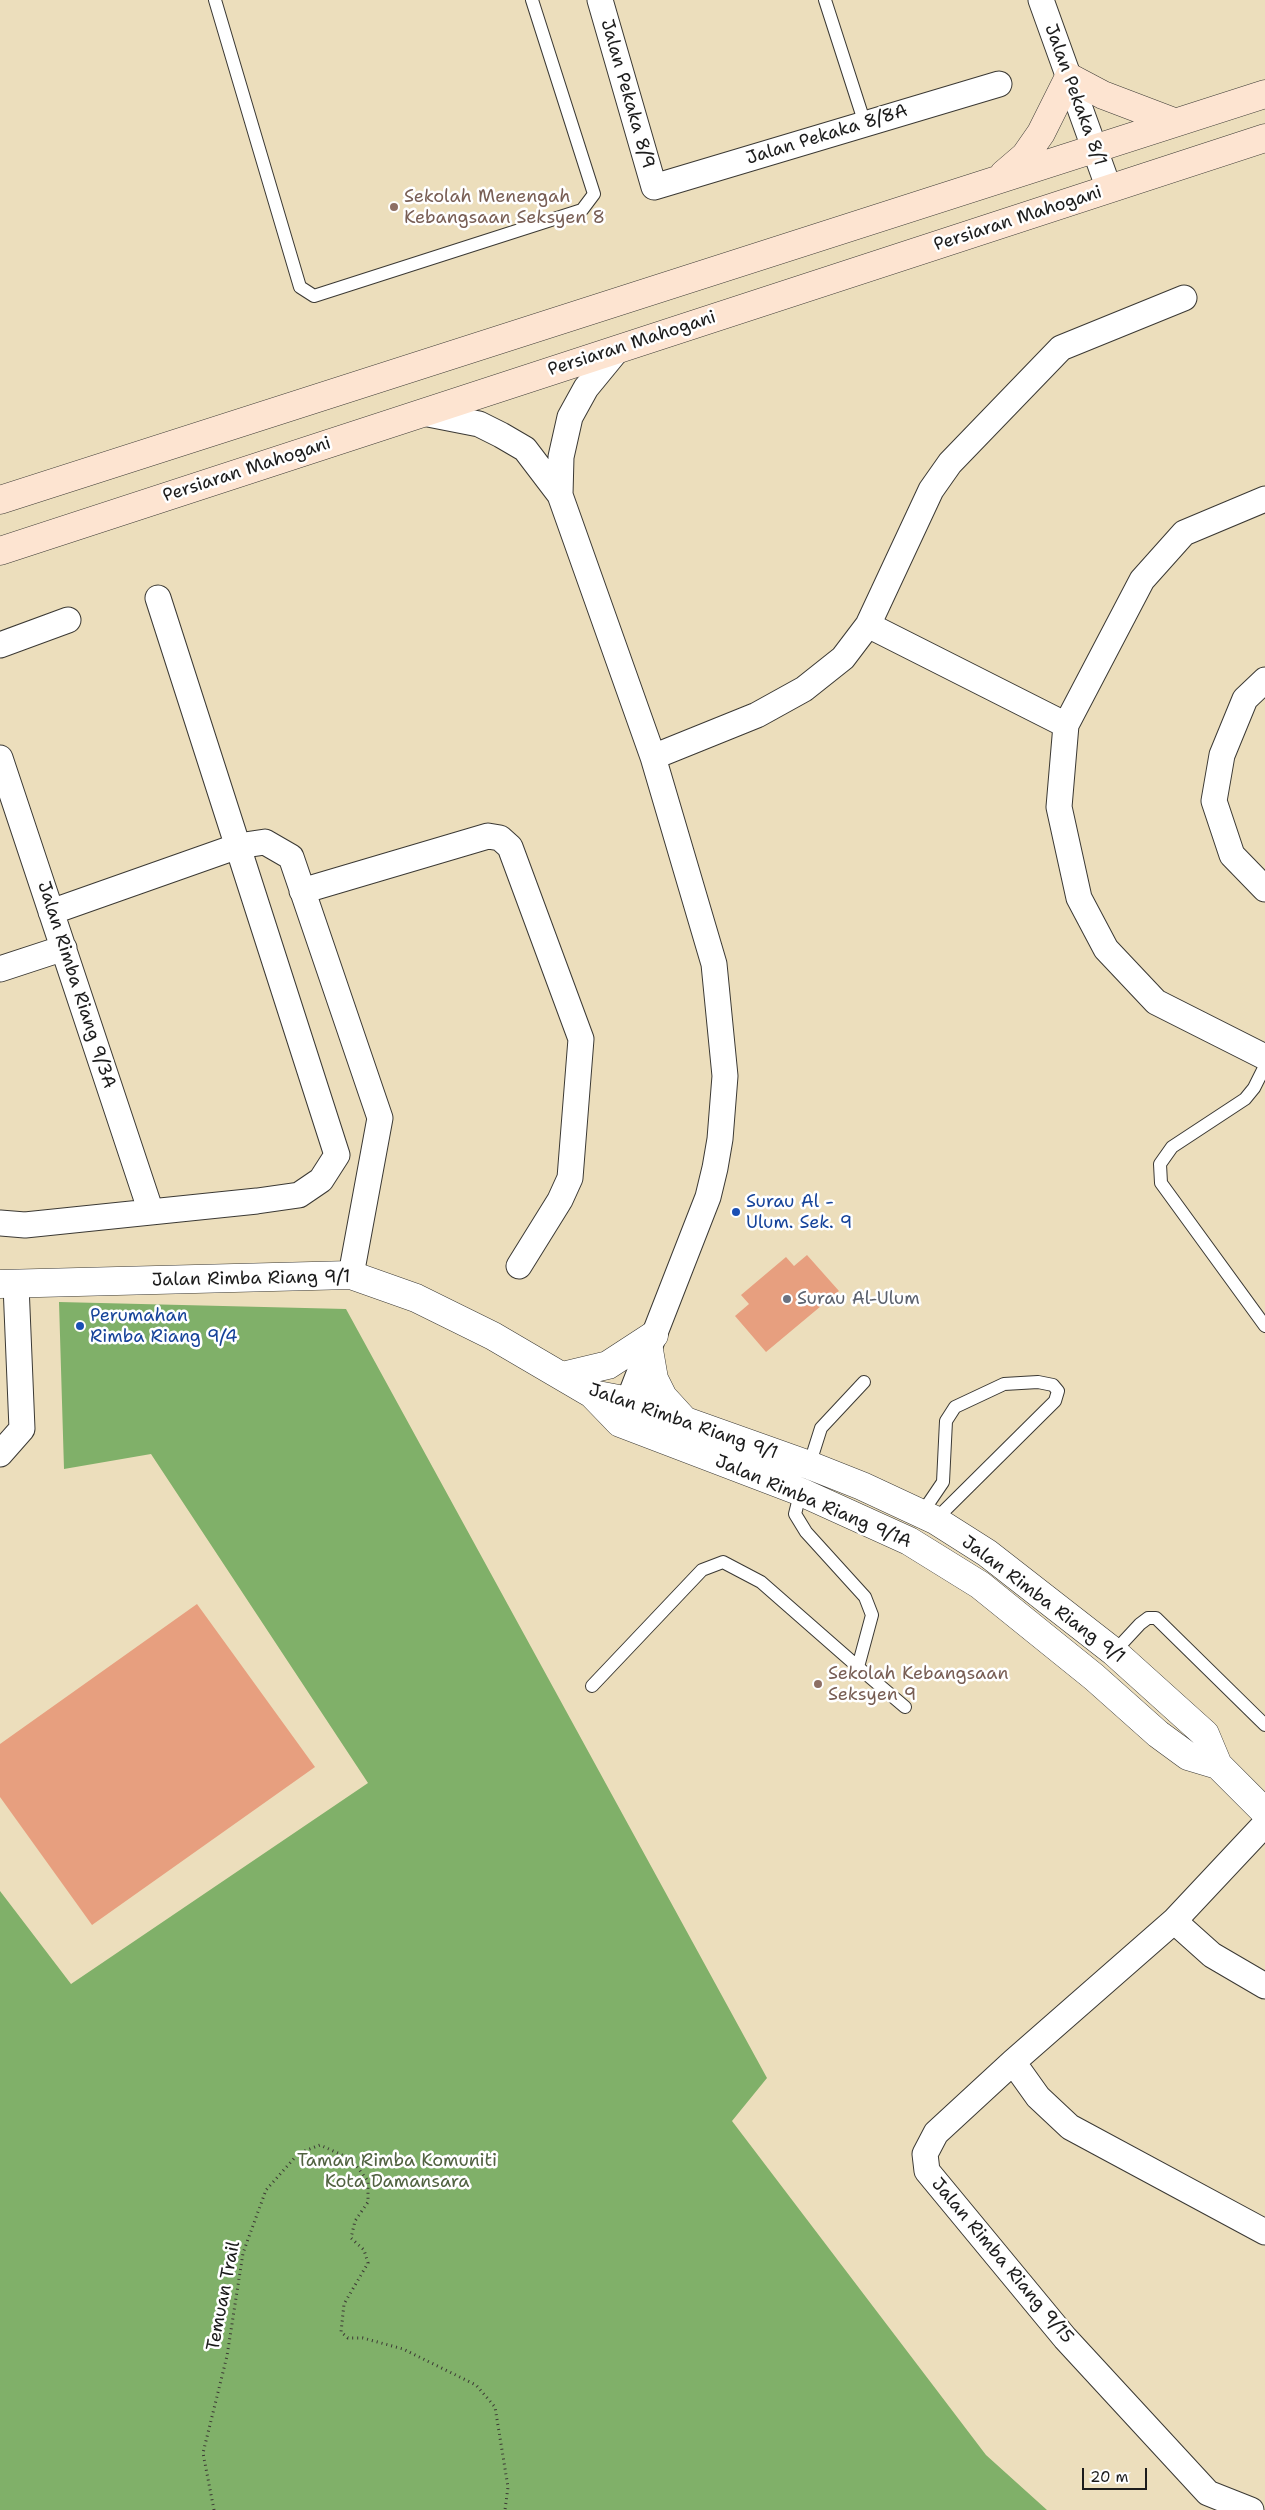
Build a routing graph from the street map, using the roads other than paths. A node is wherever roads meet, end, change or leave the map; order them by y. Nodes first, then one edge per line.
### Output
1 (216, 0) edge
2 (532, 0) edge
3 (600, 0) edge
4 (825, 0) edge
5 (1040, 0) edge
6 (1068, 77) junction
7 (999, 84) dead end
8 (1265, 94) edge
9 (1174, 122) junction
10 (865, 124) junction
11 (1265, 138) edge
12 (1094, 147) junction
13 (999, 178) junction
14 (654, 187) joint
15 (1109, 189) junction
16 (1184, 298) dead end
17 (618, 349) junction
18 (423, 413) junction
19 (560, 495) junction
20 (1265, 499) edge
21 (0, 500) edge
22 (0, 551) edge
23 (158, 598) dead end
24 (68, 620) dead end
25 (868, 625) junction
26 (0, 645) edge
27 (1265, 680) edge
28 (1066, 725) junction
29 (653, 757) junction
30 (0, 758) edge
31 (238, 846) junction
32 (1265, 889) edge
33 (302, 891) junction
34 (51, 912) junction
35 (64, 948) junction
36 (0, 969) edge
37 (1265, 1057) edge
38 (1265, 1066) edge
39 (151, 1212) junction
40 (0, 1223) edge
41 (519, 1266) dead end
42 (352, 1275) junction
43 (8, 1284) edge
44 (1265, 1326) edge
45 (651, 1342) junction
46 (562, 1376) junction
47 (864, 1382) dead end
48 (624, 1412) junction
49 (685, 1421) junction
50 (0, 1454) edge
51 (809, 1465) junction
52 (801, 1492) junction
53 (929, 1517) junction
54 (1114, 1652) junction
55 (858, 1666) junction
56 (1094, 1677) junction
57 (592, 1686) dead end
58 (905, 1707) dead end
59 (1265, 1725) edge
60 (1218, 1766) junction
61 (1265, 1812) edge
62 (1265, 1824) edge
63 (1174, 1921) junction
64 (1265, 1986) edge
65 (1013, 2062) junction
66 (1265, 2232) edge
67 (1251, 2510) edge

1 - 2 lane
3 - 14 street, Jalan Pekaka 8/9
4 - 10 lane
5 - 6 street, Jalan Pekaka 8/1
6 - 9 main road
6 - 12 street, Jalan Pekaka 8/1
6 - 13 main road
7 - 10 street, Jalan Pekaka 8/8A
8 - 9 main road
9 - 12 main road
10 - 14 street, Jalan Pekaka 8/8A
11 - 15 main road, Persiaran Mahogani
12 - 13 main road
12 - 15 street, Jalan Pekaka 8/1
13 - 21 main road
15 - 17 main road, Persiaran Mahogani
16 - 25 street
17 - 18 main road, Persiaran Mahogani
17 - 19 street
18 - 19 street
18 - 22 main road, Persiaran Mahogani
19 - 29 street
20 - 28 street
23 - 31 street
24 - 26 street
25 - 28 street
25 - 29 street
27 - 32 street
28 - 37 street
29 - 45 street
30 - 34 street, Jalan Rimba Riang 9/3A
31 - 33 street
31 - 34 street
31 - 39 street
33 - 41 street
33 - 42 street
34 - 35 street, Jalan Rimba Riang 9/3A
35 - 36 street
35 - 39 street, Jalan Rimba Riang 9/3A
38 - 44 lane
39 - 40 street
42 - 43 street, Jalan Rimba Riang 9/1
42 - 46 street, Jalan Rimba Riang 9/1
43 - 50 street
45 - 46 street
45 - 48 street
45 - 49 street
46 - 48 street, Jalan Rimba Riang 9/1
47 - 51 lane
48 - 49 street, Jalan Rimba Riang 9/1
48 - 52 street, Jalan Rimba Riang 9/1A
49 - 51 street, Jalan Rimba Riang 9/1
51 - 52 lane
51 - 53 street, Jalan Rimba Riang 9/1
52 - 55 lane
52 - 56 street, Jalan Rimba Riang 9/1A
53 - 53 lane
53 - 54 street, Jalan Rimba Riang 9/1
54 - 56 street
54 - 59 lane
54 - 60 street, Jalan Rimba Riang 9/1
55 - 57 lane
55 - 58 lane
56 - 60 street, Jalan Rimba Riang 9/1A
60 - 61 street, Jalan Rimba Riang 9/1
62 - 63 street, Jalan Rimba Riang 9/15
63 - 64 street
63 - 65 street, Jalan Rimba Riang 9/15
65 - 66 street
65 - 67 street, Jalan Rimba Riang 9/15

